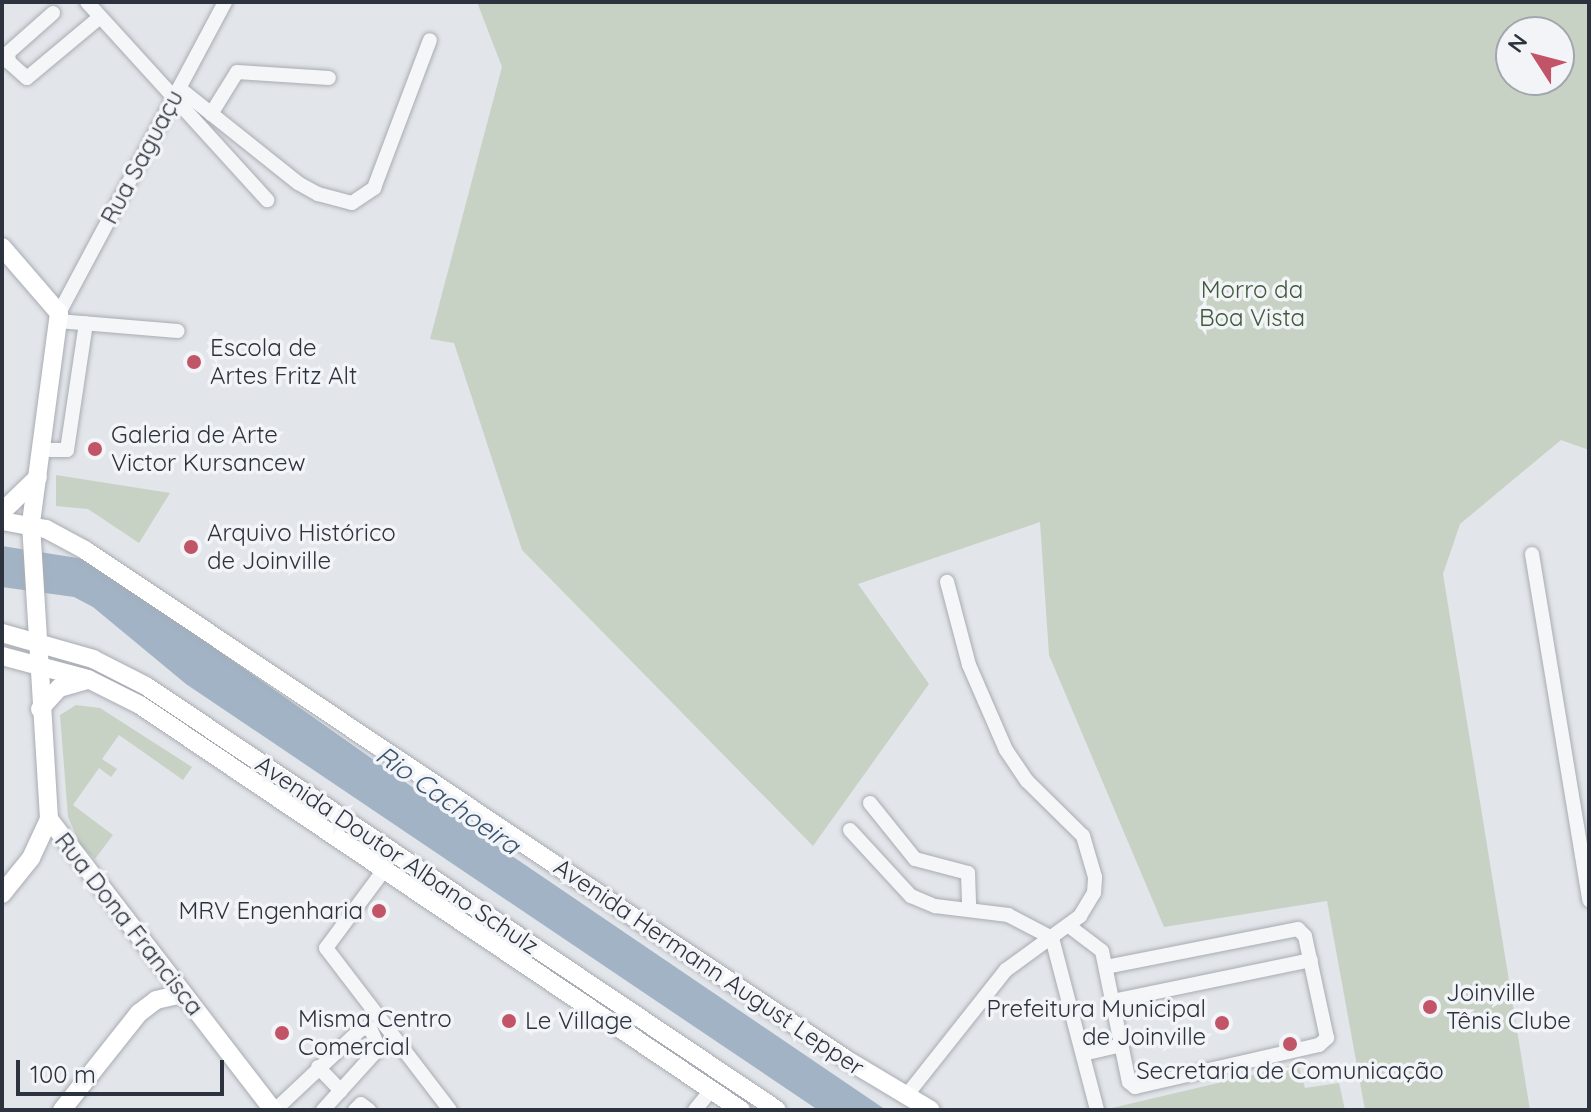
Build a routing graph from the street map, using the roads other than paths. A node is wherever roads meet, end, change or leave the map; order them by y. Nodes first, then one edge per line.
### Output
1 (87, 2) edge
2 (225, 2) edge
3 (53, 13) dead end
4 (100, 17) junction
5 (430, 40) dead end
6 (329, 78) dead end
7 (176, 93) junction
8 (211, 114) junction
9 (267, 200) dead end
10 (2, 247) edge
11 (58, 317) junction
12 (86, 323) junction
13 (178, 331) dead end
14 (41, 450) junction
15 (38, 477) junction
16 (2, 512) edge
17 (2, 521) edge
18 (31, 533) junction
19 (1532, 554) dead end
20 (947, 582) dead end
21 (2, 633) edge
22 (36, 640) junction
23 (2, 656) edge
24 (37, 664) junction
25 (88, 679) junction
26 (40, 709) junction
27 (870, 803) dead end
28 (49, 819) junction
29 (850, 830) dead end
30 (384, 870) junction
31 (2, 894) edge
32 (1589, 900) edge
33 (969, 908) junction
34 (1069, 926) junction
35 (1052, 938) junction
36 (1311, 960) junction
37 (1106, 967) junction
38 (182, 994) junction
39 (1113, 1001) junction
40 (1122, 1045) junction
41 (1083, 1054) junction
42 (318, 1067) junction
43 (711, 1090) junction
44 (341, 1091) junction
45 (899, 1105) edge
46 (62, 1110) edge
47 (274, 1110) edge
48 (323, 1110) edge
49 (355, 1110) edge
50 (369, 1110) edge
51 (450, 1110) edge
52 (695, 1110) edge
53 (741, 1110) edge
54 (777, 1110) edge
55 (931, 1110) edge
56 (1097, 1110) edge

1 - 4 street
2 - 7 street, Rua Saguaçu
3 - 4 street
4 - 7 street
5 - 8 street
6 - 8 street
7 - 8 street
7 - 9 street
7 - 11 street, Rua Saguaçu
10 - 11 main road
11 - 12 street
11 - 14 main road, Rua Dona Francisca
12 - 13 street
12 - 14 street
14 - 15 main road, Rua Dona Francisca
15 - 16 main road
15 - 18 main road, Rua Dona Francisca
17 - 18 main road, Avenida Hermann August Lepper
18 - 22 main road, Rua Dona Francisca
18 - 45 main road, Avenida Hermann August Lepper
19 - 32 street
20 - 34 street
21 - 22 main road, Avenida Doutor Albano Schulz
22 - 24 main road, Rua Dona Francisca
22 - 54 main road, Avenida Doutor Albano Schulz
23 - 24 main road, Avenida Doutor Albano Schulz
24 - 25 main road, Avenida Doutor Albano Schulz
24 - 26 main road, Rua Dona Francisca
25 - 26 main road
25 - 30 main road, Avenida Doutor Albano Schulz
26 - 28 main road, Rua Dona Francisca
27 - 33 street
28 - 31 main road
28 - 38 main road, Rua Dona Francisca
29 - 33 street
30 - 43 main road, Avenida Doutor Albano Schulz
30 - 51 street
33 - 35 street
34 - 35 street
34 - 37 street
35 - 41 street
35 - 45 street
36 - 37 street
36 - 39 street
36 - 40 street
37 - 39 street
38 - 46 main road
38 - 47 main road, Rua Dona Francisca
39 - 40 street
40 - 41 street
41 - 56 street
42 - 44 street
42 - 44 street
42 - 47 street
43 - 52 street
43 - 53 main road, Avenida Doutor Albano Schulz
44 - 48 street
45 - 55 main road, Avenida Hermann August Lepper
49 - 50 street

